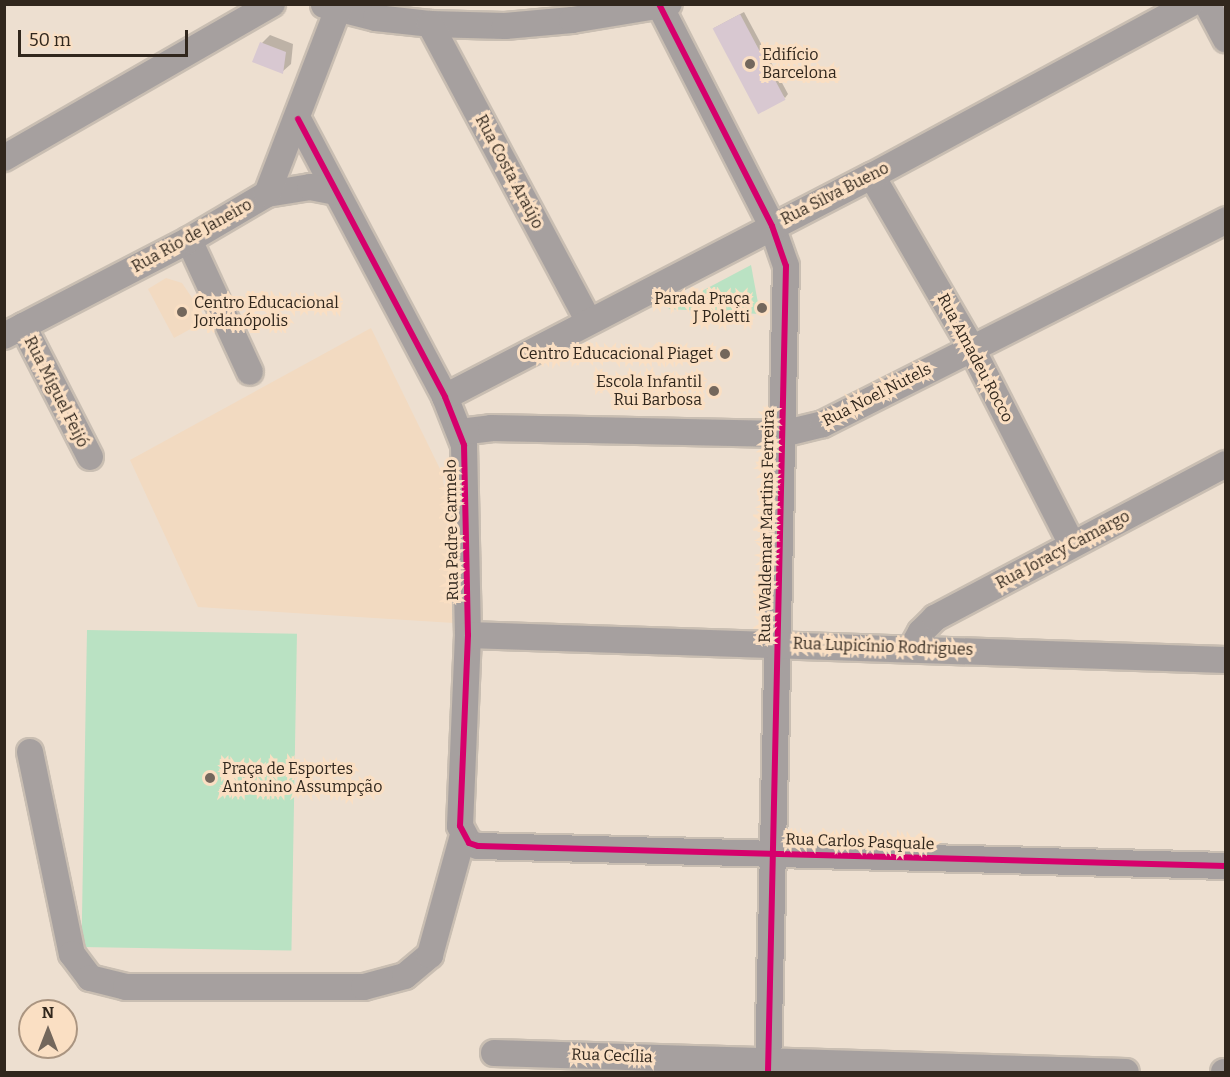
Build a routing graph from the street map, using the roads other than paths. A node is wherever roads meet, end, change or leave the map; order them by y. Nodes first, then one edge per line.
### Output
1 (272, 4) edge
2 (1190, 4) edge
3 (1207, 4) edge
4 (334, 6) edge
5 (663, 6) edge
6 (430, 24) junction
7 (1226, 39) edge
8 (298, 119) junction
9 (4, 158) edge
10 (872, 176) junction
11 (335, 192) junction
12 (267, 194) junction
13 (1226, 220) edge
14 (772, 226) junction
15 (189, 240) junction
16 (588, 320) junction
17 (14, 331) edge
18 (971, 346) junction
19 (250, 372) dead end
20 (445, 397) junction
21 (460, 432) junction
22 (782, 434) junction
23 (90, 457) dead end
24 (1226, 464) edge
25 (1072, 544) junction
26 (468, 635) junction
27 (778, 644) junction
28 (912, 648) junction
29 (1226, 660) edge
30 (30, 752) dead end
31 (463, 835) junction
32 (772, 852) junction
33 (1226, 866) edge
34 (494, 1053) dead end
35 (768, 1067) edge
36 (1075, 1071) edge
37 (1126, 1072) edge

1 - 9 street
2 - 10 street, Rua Silva Bueno
3 - 7 street
4 - 6 street
4 - 8 street, Rua Rio de Janeiro
5 - 6 street
5 - 14 street, Rua Waldemar Martins Ferreira
6 - 16 street, Rua Costa Araújo
8 - 11 street, Rua Padre Carmelo
8 - 12 street, Rua Rio de Janeiro
10 - 14 street, Rua Silva Bueno
10 - 18 street, Rua Amadeu Rocco
11 - 12 street
11 - 20 street, Rua Padre Carmelo
12 - 15 street, Rua Rio de Janeiro
13 - 18 street, Rua Noel Nutels
14 - 16 street, Rua Silva Bueno
14 - 22 street, Rua Waldemar Martins Ferreira
15 - 17 street, Rua Rio de Janeiro
15 - 19 street
16 - 20 street, Rua Silva Bueno
17 - 23 street, Rua Miguel Feijó
18 - 22 street, Rua Noel Nutels
18 - 25 street, Rua Amadeu Rocco
20 - 21 street, Rua Padre Carmelo
21 - 22 street, Rua Noel Nutels
21 - 26 street, Rua Padre Carmelo
22 - 27 street, Rua Waldemar Martins Ferreira
24 - 25 street, Rua Joracy Camargo
25 - 28 street, Rua Joracy Camargo
26 - 27 street, Rua Lupicínio Rodrigues
26 - 31 street, Rua Padre Carmelo
27 - 28 street, Rua Lupicínio Rodrigues
27 - 32 street, Rua Waldemar Martins Ferreira
28 - 29 street, Rua Lupicínio Rodrigues
30 - 31 street, Rua Padre Carmelo
31 - 32 street, Rua Carlos Pasquale
32 - 33 street, Rua Carlos Pasquale
32 - 35 street, Rua Waldemar Martins Ferreira
34 - 35 street, Rua Cecília
35 - 36 street, Rua Cecília
36 - 37 street, Rua Cecília

